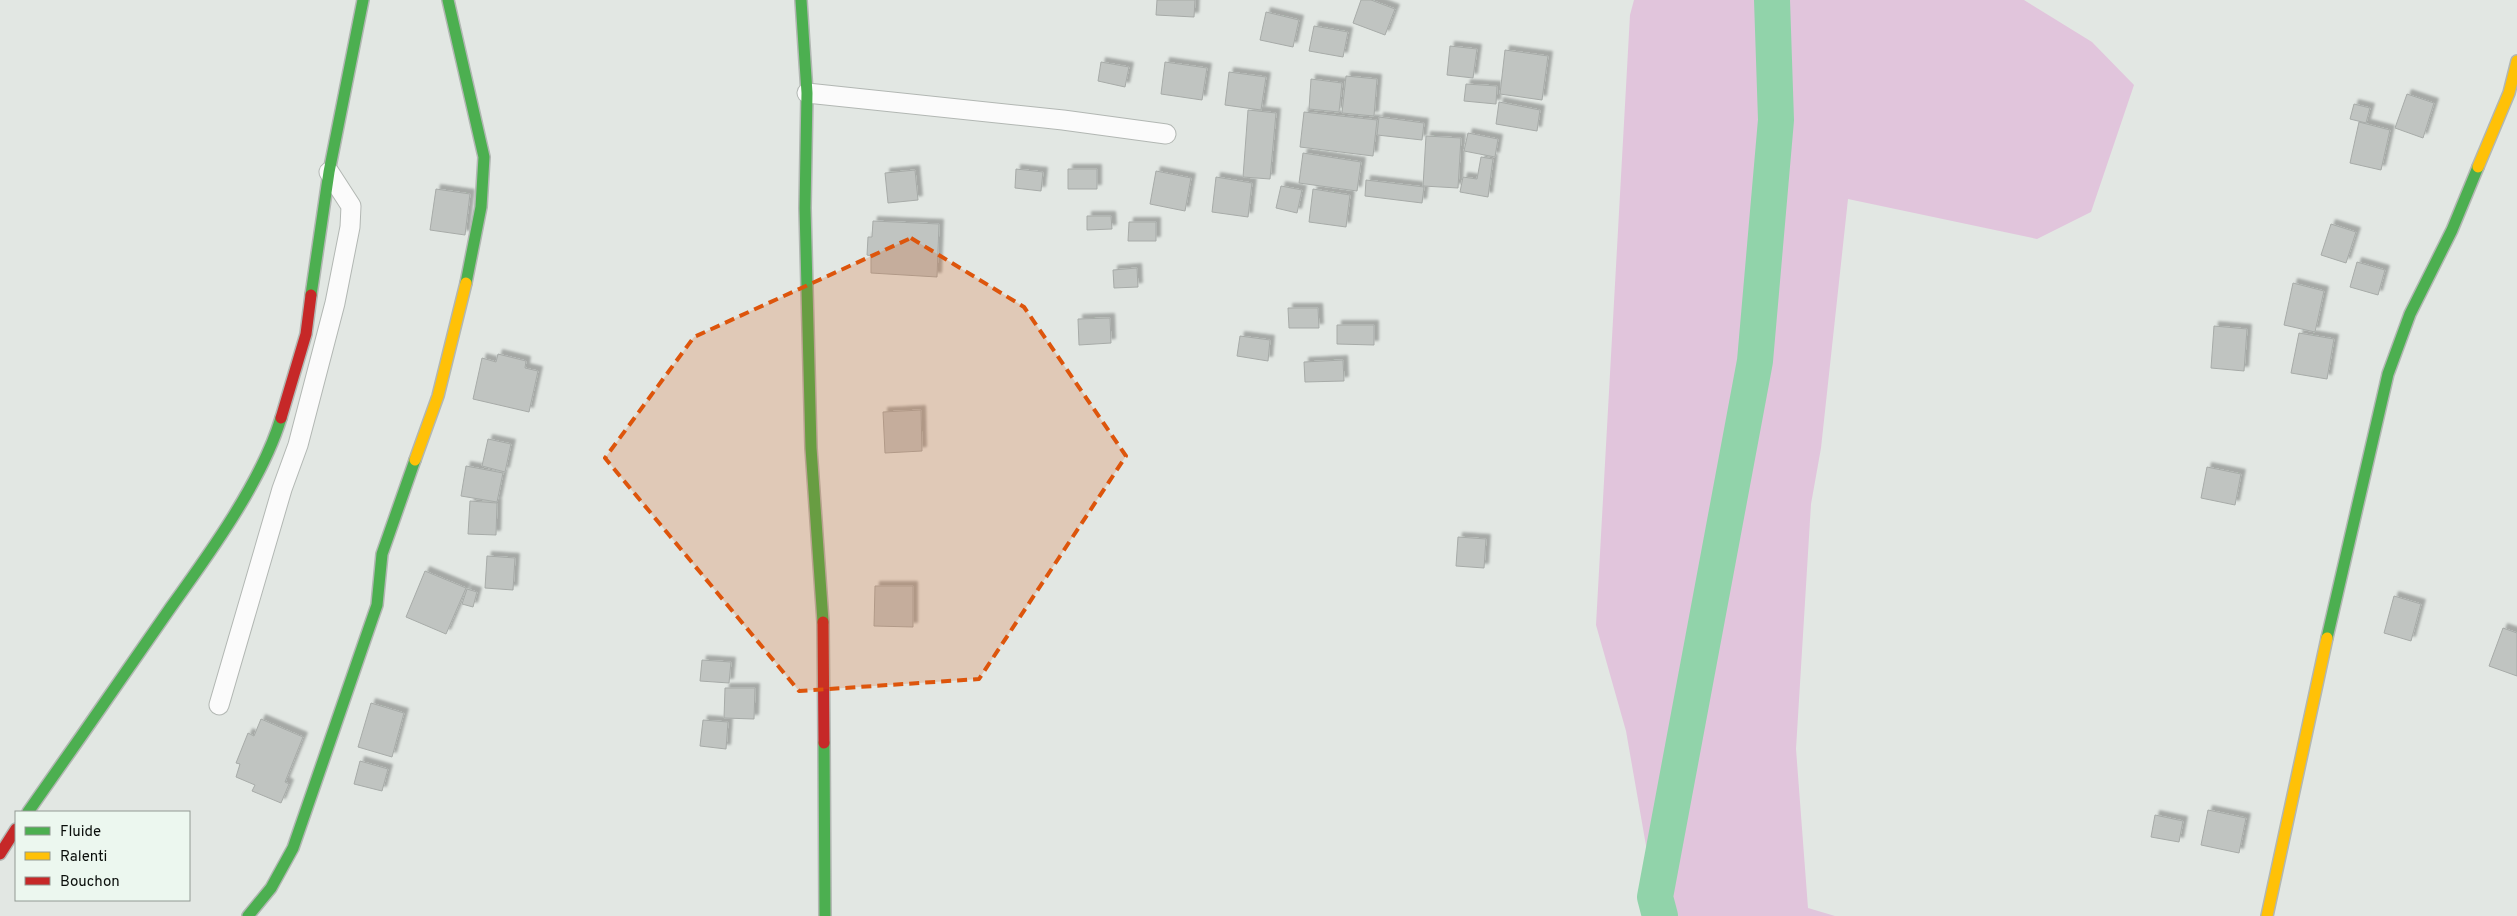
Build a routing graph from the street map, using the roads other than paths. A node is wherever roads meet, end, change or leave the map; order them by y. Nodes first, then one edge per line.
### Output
1 (363, 0) edge
2 (448, 0) edge
3 (801, 0) edge
4 (2517, 61) edge
5 (807, 93) junction
6 (1166, 134) dead end
7 (329, 172) junction
8 (219, 705) dead end
9 (29, 811) edge
10 (15, 831) edge
11 (0, 854) edge
12 (248, 916) edge
13 (825, 916) edge
14 (2266, 916) edge

1 - 7 street
2 - 12 street
3 - 5 street
4 - 14 street
5 - 6 street
5 - 13 street
7 - 8 street
7 - 9 street
10 - 11 street

